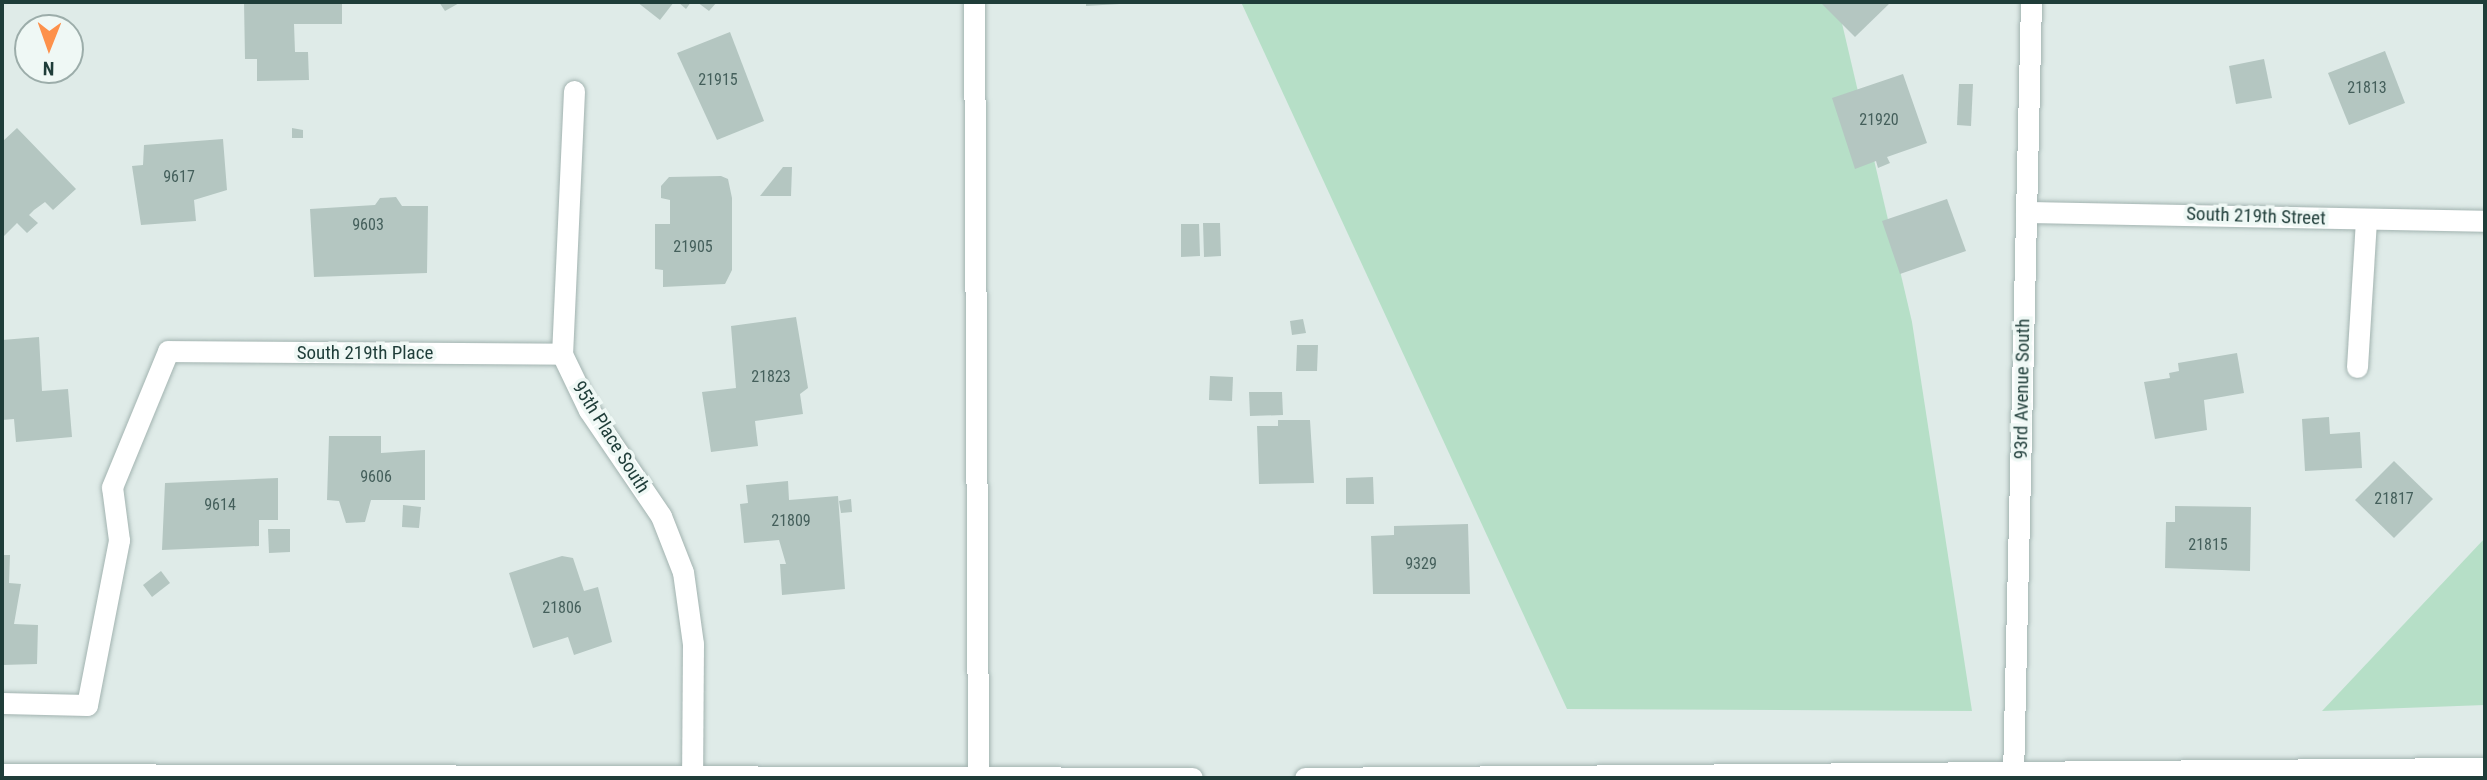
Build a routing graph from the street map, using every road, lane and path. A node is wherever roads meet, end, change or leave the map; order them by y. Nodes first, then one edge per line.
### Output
1 (974, 2) edge
2 (2031, 2) edge
3 (574, 91) dead end
4 (2026, 212) junction
5 (2366, 219) junction
6 (2485, 221) edge
7 (562, 354) junction
8 (2357, 367) dead end
9 (2, 703) edge
10 (2485, 768) edge
11 (2, 774) edge
12 (692, 775) edge
13 (978, 775) junction
14 (392, 776) edge
15 (2013, 776) junction
16 (954, 777) edge
17 (1192, 778) edge
18 (1305, 778) edge

1 - 13 street
2 - 4 street, 93rd Avenue South
3 - 7 street, 95th Place South
4 - 5 street, South 219th Street
4 - 15 street, 93rd Avenue South
5 - 6 street, South 219th Street
5 - 8 street
7 - 9 street, South 219th Place
7 - 12 street, 95th Place South
10 - 15 street
11 - 14 street
12 - 14 street
12 - 16 street
13 - 16 street
13 - 17 street
15 - 18 street

